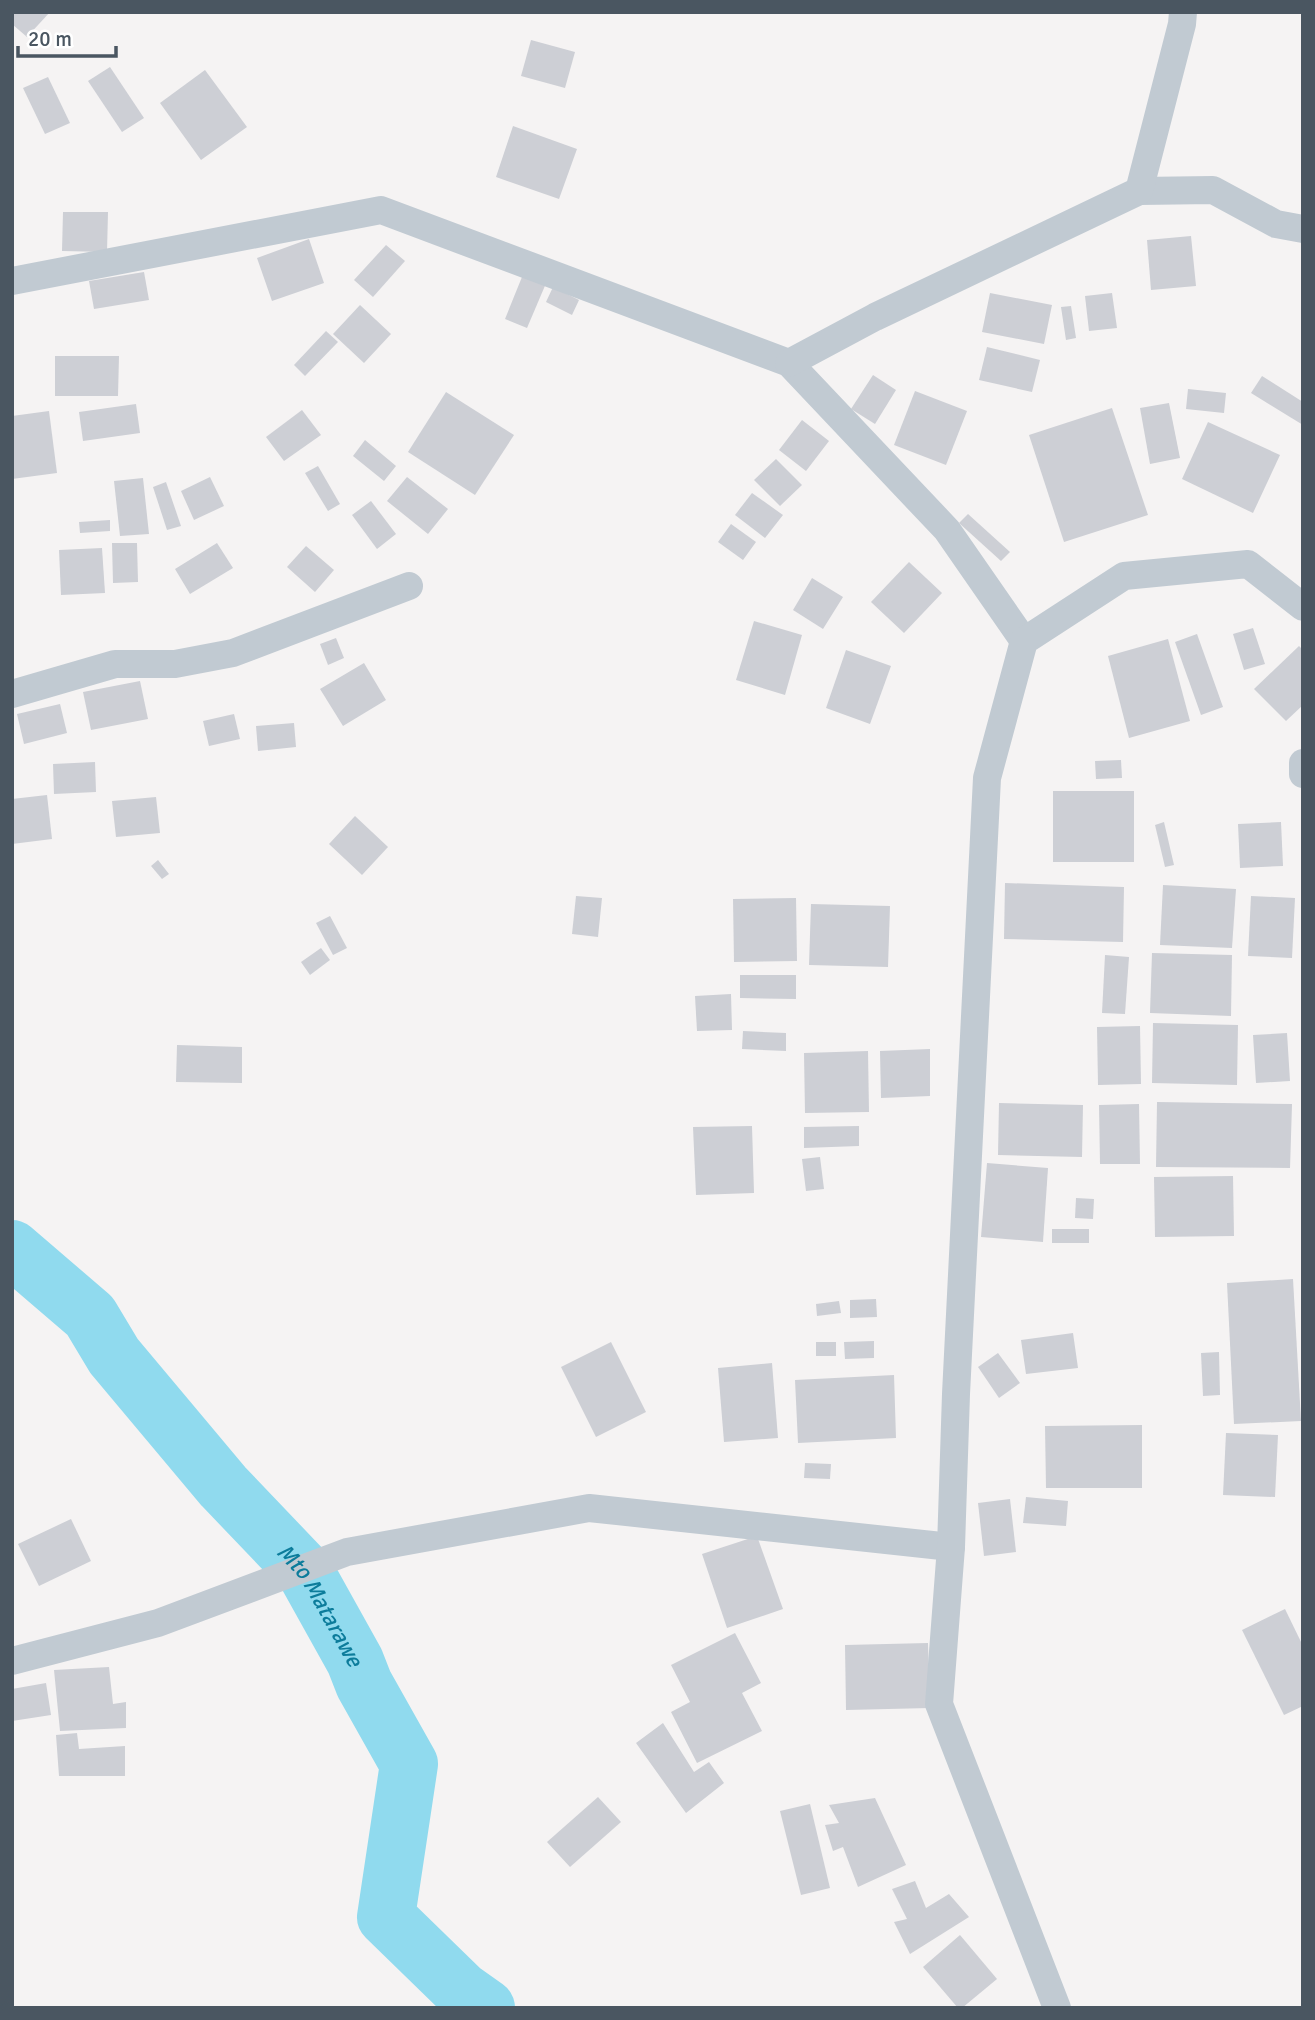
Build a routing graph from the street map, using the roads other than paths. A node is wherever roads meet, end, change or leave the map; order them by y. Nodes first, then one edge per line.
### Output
1 (1183, 12) edge
2 (1139, 191) junction
3 (1303, 229) edge
4 (12, 281) edge
5 (789, 363) junction
6 (409, 586) dead end
7 (1303, 607) edge
8 (1024, 641) junction
9 (12, 694) edge
10 (1303, 763) edge
11 (1303, 774) edge
12 (951, 1547) junction
13 (12, 1661) edge
14 (1057, 2008) edge

1 - 2 street
2 - 3 street
2 - 5 street
4 - 5 street
5 - 8 street
6 - 9 street
7 - 8 street
8 - 12 street
10 - 11 street
12 - 13 street
12 - 14 street

